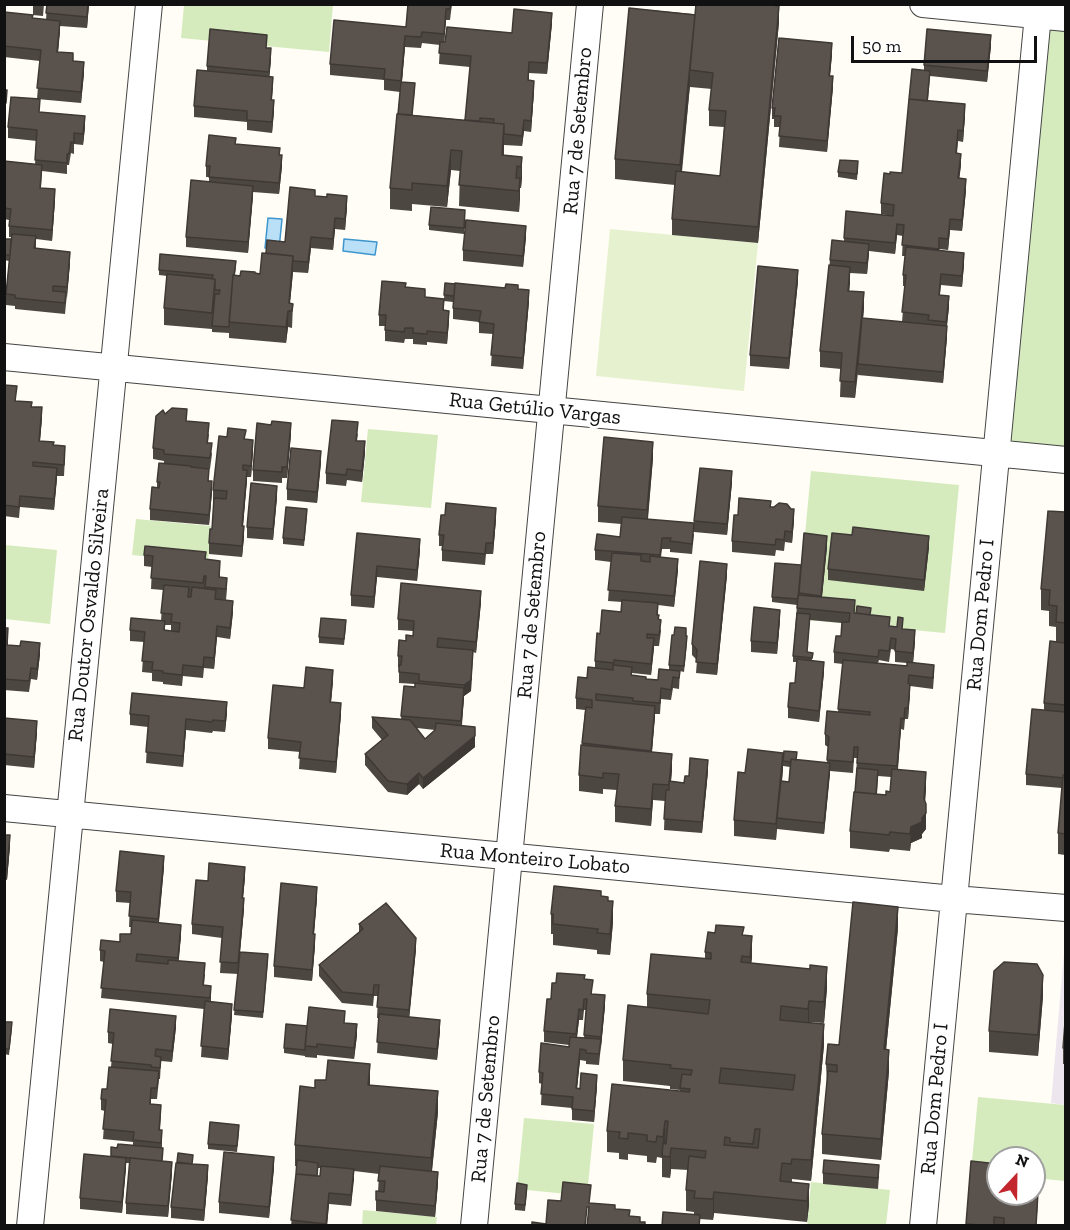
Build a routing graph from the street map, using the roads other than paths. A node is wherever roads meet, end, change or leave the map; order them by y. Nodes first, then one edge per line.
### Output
1 (149, 4) edge
2 (590, 4) edge
3 (923, 4) edge
4 (1039, 10) edge
5 (1065, 18) edge
6 (4, 357) edge
7 (113, 368) junction
8 (552, 410) junction
9 (997, 453) junction
10 (1065, 460) edge
11 (4, 808) edge
12 (70, 814) junction
13 (509, 857) junction
14 (954, 899) junction
15 (1065, 908) edge
16 (30, 1226) edge
17 (474, 1226) edge
18 (923, 1226) edge

1 - 7 street, Rua Doutor Osvaldo Silveira
2 - 8 street, Rua 7 de Setembro
3 - 4 street
4 - 5 street
4 - 9 street, Rua Dom Pedro I
6 - 7 street, Rua Getúlio Vargas
7 - 8 street, Rua Getúlio Vargas
7 - 12 street, Rua Doutor Osvaldo Silveira
8 - 9 street, Rua Getúlio Vargas
8 - 13 street, Rua 7 de Setembro
9 - 10 street, Rua Getúlio Vargas
9 - 14 street, Rua Dom Pedro I
11 - 12 street, Rua Monteiro Lobato
12 - 13 street, Rua Monteiro Lobato
12 - 16 street, Rua Doutor Osvaldo Silveira
13 - 14 street, Rua Monteiro Lobato
13 - 17 street, Rua 7 de Setembro
14 - 15 street, Rua Monteiro Lobato
14 - 18 street, Rua Dom Pedro I

